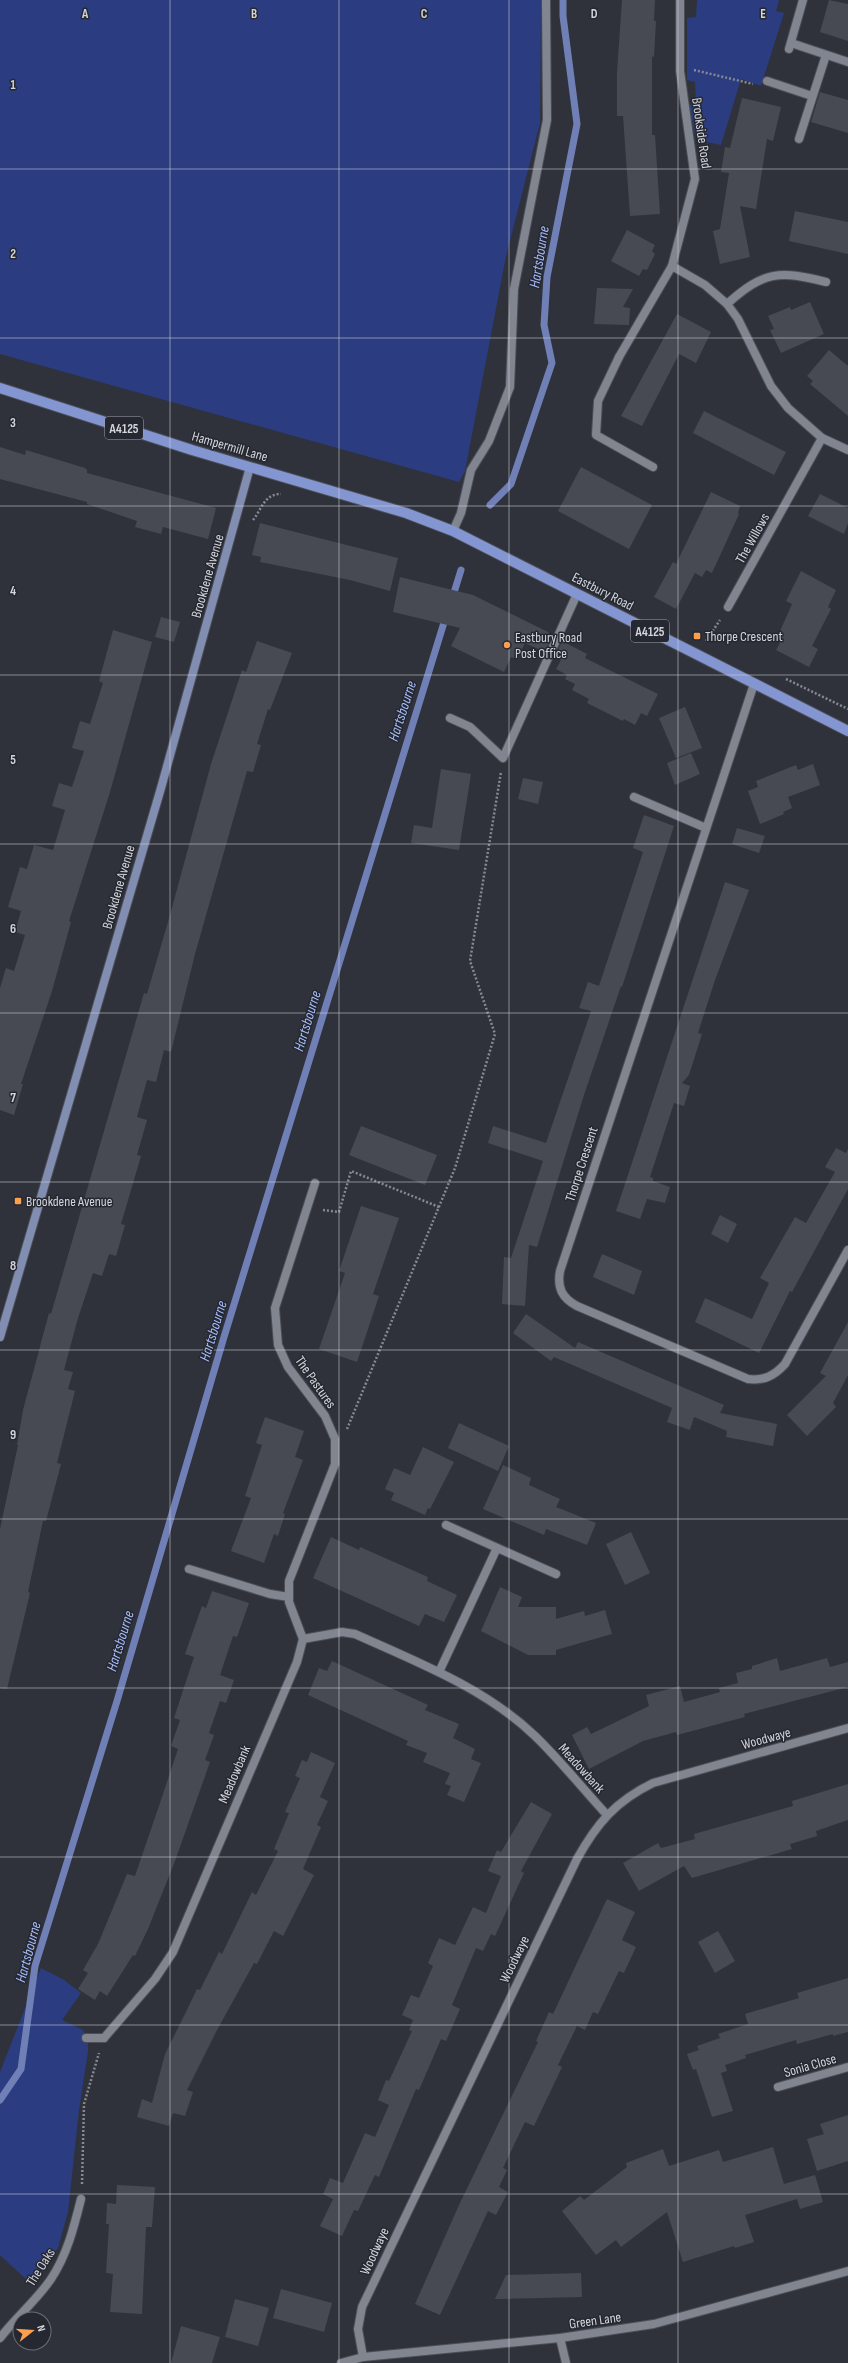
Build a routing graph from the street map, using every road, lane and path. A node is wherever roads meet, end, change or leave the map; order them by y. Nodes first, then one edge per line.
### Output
1 (546, 0) edge
2 (680, 0) edge
3 (803, 0) edge
4 (826, 55) junction
5 (848, 62) edge
6 (680, 71) junction
7 (767, 81) joint
8 (812, 96) junction
9 (799, 139) dead end
10 (672, 266) junction
11 (826, 282) dead end
12 (727, 304) junction
13 (0, 388) edge
14 (822, 438) junction
15 (848, 450) edge
16 (250, 467) junction
17 (653, 467) dead end
18 (286, 494) dead end
19 (250, 522) dead end
20 (453, 531) junction
21 (577, 594) junction
22 (728, 608) joint
23 (702, 638) dead end
24 (754, 684) junction
25 (450, 718) dead end
26 (848, 732) edge
27 (503, 758) junction
28 (634, 797) dead end
29 (706, 828) junction
30 (315, 1183) dead end
31 (439, 1207) junction
32 (306, 1212) junction
33 (848, 1250) edge
34 (0, 1337) edge
35 (347, 1431) dead end
36 (446, 1525) dead end
37 (497, 1548) junction
38 (189, 1569) dead end
39 (556, 1574) dead end
40 (289, 1597) junction
41 (303, 1639) junction
42 (439, 1672) junction
43 (848, 1728) edge
44 (607, 1815) junction
45 (86, 2038) dead end
46 (104, 2038) junction
47 (848, 2067) edge
48 (778, 2087) dead end
49 (81, 2199) joint
50 (848, 2271) edge
51 (0, 2338) edge
52 (560, 2338) junction
53 (363, 2357) junction
54 (341, 2363) edge
55 (566, 2363) edge

1 - 20 street
2 - 6 street, Brookside Road
3 - 4 street
4 - 5 street
4 - 8 street
6 - 7 path
6 - 10 street, Brookside Road
7 - 8 street
8 - 9 street
10 - 12 street
10 - 17 street, Brookside Road
11 - 12 street
12 - 14 street
13 - 16 main road, Hampermill Lane / A4125
14 - 15 street
14 - 22 street, The Willows
16 - 20 main road, Hampermill Lane / A4125
16 - 34 main road, Brookdene Avenue
18 - 19 path
20 - 21 main road, Eastbury Road / A4125
21 - 24 main road, Eastbury Road / A4125
21 - 27 street
22 - 23 path
24 - 26 main road, Eastbury Road / A4125
24 - 29 street, Thorpe Crescent
25 - 27 street
27 - 31 path
28 - 29 street
29 - 33 street, Thorpe Crescent
30 - 32 street, The Pastures
31 - 32 path
31 - 35 path
32 - 40 street, The Pastures
36 - 37 street
37 - 39 street
37 - 42 street
38 - 40 street
40 - 41 street, The Pastures
41 - 42 street, Meadowbank
41 - 46 street, Meadowbank
42 - 44 street, Meadowbank
43 - 44 street, Woodwaye
44 - 53 street, Woodwaye
45 - 46 street
46 - 49 path
47 - 48 street, Sonia Close
49 - 51 street, The Oaks
50 - 52 street, Green Lane
52 - 53 street, Green Lane
52 - 55 street
53 - 54 street, Green Lane

